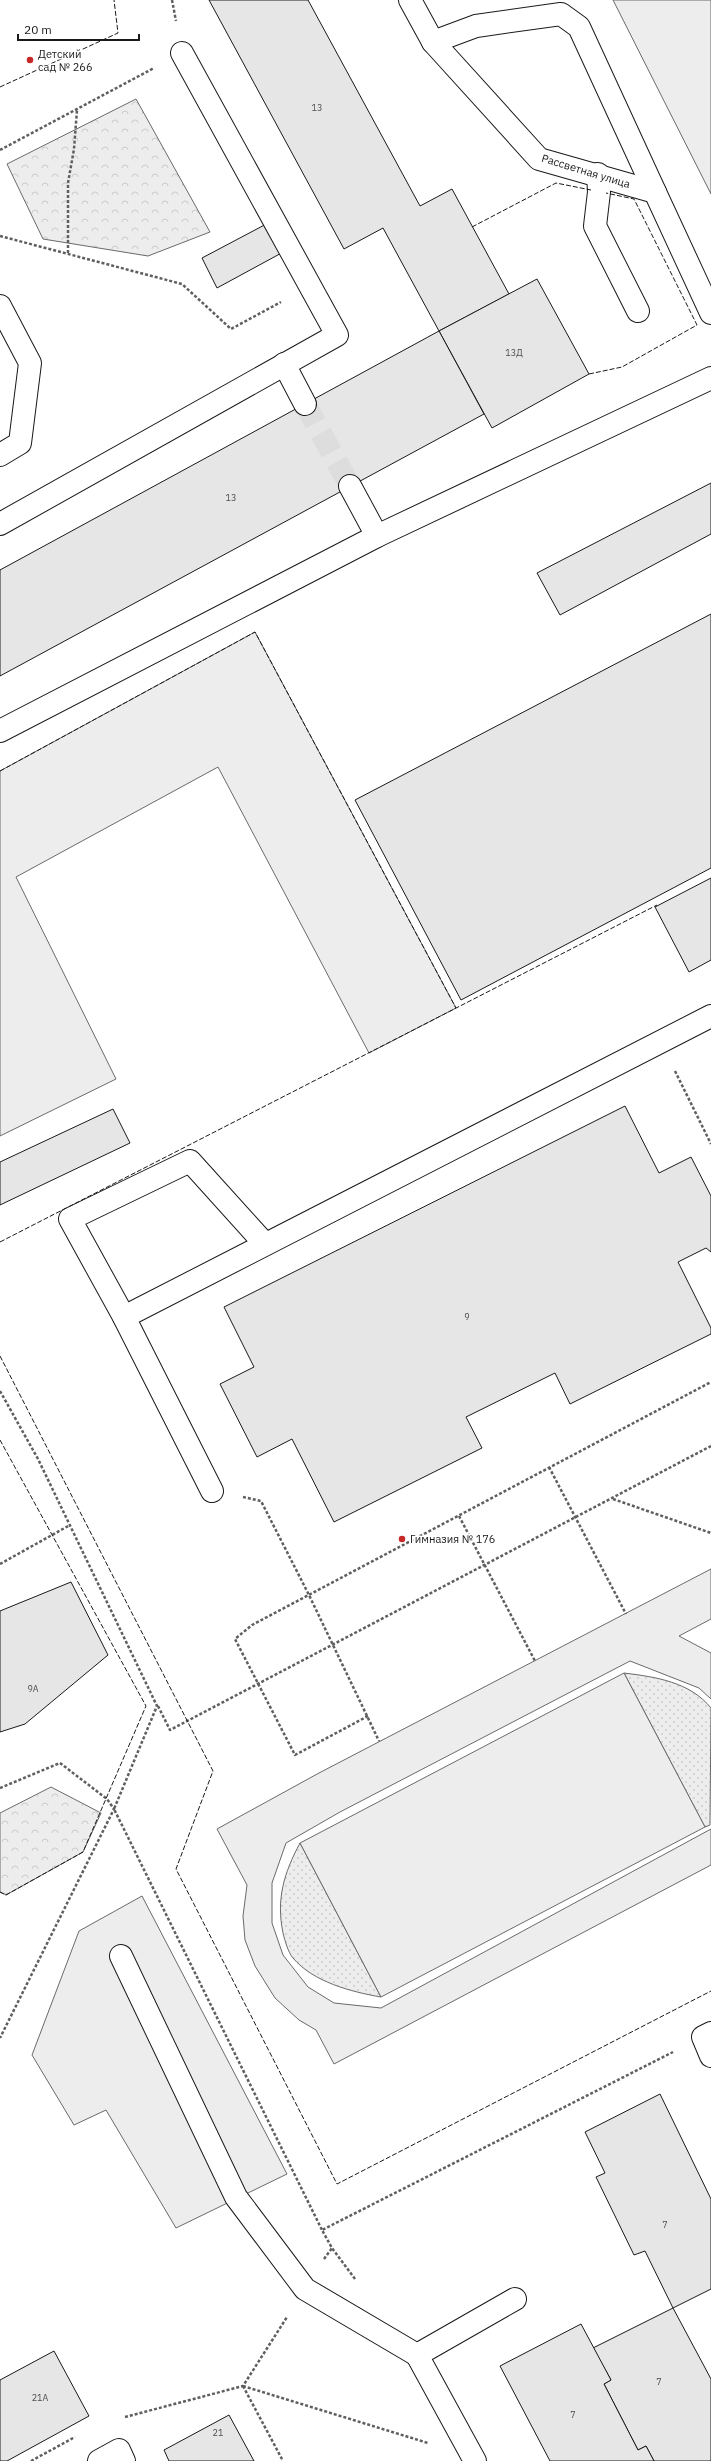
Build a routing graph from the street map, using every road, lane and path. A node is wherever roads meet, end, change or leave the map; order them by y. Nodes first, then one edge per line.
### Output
1 (172, 0) edge
2 (410, 0) edge
3 (433, 42) junction
4 (182, 53) junction
5 (76, 109) junction
6 (0, 150) edge
7 (598, 174) junction
8 (656, 192) junction
9 (0, 236) edge
10 (68, 254) junction
11 (310, 286) junction
12 (0, 306) edge
13 (638, 311) dead end
14 (711, 313) edge
15 (284, 364) junction
16 (711, 378) edge
17 (305, 404) tunnel mouth
18 (0, 454) edge
19 (350, 486) tunnel mouth
20 (0, 524) edge
21 (377, 536) junction
22 (0, 731) edge
23 (711, 1016) edge
24 (660, 1043) junction
25 (711, 1144) edge
26 (265, 1244) junction
27 (124, 1316) junction
28 (711, 1382) edge
29 (0, 1391) edge
30 (711, 1446) edge
31 (550, 1467) junction
32 (212, 1491) joint
33 (613, 1498) junction
34 (459, 1516) junction
35 (576, 1517) junction
36 (70, 1524) junction
37 (711, 1533) edge
38 (0, 1564) edge
39 (485, 1565) junction
40 (309, 1595) junction
41 (626, 1614) dead end
42 (333, 1645) junction
43 (535, 1661) dead end
44 (258, 1684) junction
45 (157, 1706) junction
46 (368, 1716) junction
47 (378, 1741) dead end
48 (0, 1788) edge
49 (114, 1809) junction
50 (121, 1956) dead end
51 (0, 2038) edge
52 (708, 2042) edge
53 (322, 2230) junction
54 (332, 2248) junction
55 (359, 2283) dead end
56 (305, 2289) junction
57 (515, 2299) dead end
58 (417, 2355) junction
59 (243, 2386) junction
60 (121, 2418) dead end
61 (78, 2435) dead end
62 (473, 2459) edge
63 (31, 2461) edge
64 (99, 2461) edge
65 (124, 2461) edge
66 (283, 2461) edge

1 - 4 path
2 - 3 street, Рассветная улица
3 - 7 street, Рассветная улица
3 - 8 street
4 - 5 path
4 - 11 street
5 - 6 path
5 - 10 path
7 - 8 street, Рассветная улица
7 - 13 street
8 - 14 street
9 - 10 path
10 - 11 path
11 - 15 street
12 - 18 street
15 - 17 street
15 - 20 street
16 - 21 street
19 - 21 street
21 - 22 street
23 - 24 street
24 - 25 path
24 - 26 street
26 - 27 street
26 - 27 street
27 - 32 street
28 - 31 path
29 - 36 path
30 - 33 path
31 - 34 path
31 - 35 path
32 - 40 path
33 - 35 path
33 - 37 path
34 - 39 path
34 - 40 path
35 - 39 path
35 - 41 path
36 - 38 path
36 - 45 path
39 - 42 path
39 - 43 path
40 - 42 path
40 - 44 path
42 - 44 path
42 - 46 path
44 - 45 path
44 - 46 path
45 - 49 path
46 - 47 path
48 - 49 path
49 - 51 path
49 - 53 path
50 - 56 street
52 - 53 path
53 - 54 path
54 - 55 path
54 - 56 path
56 - 58 street
56 - 59 path
57 - 58 street
58 - 62 street
59 - 60 path
59 - 62 path
59 - 66 path
61 - 63 path
64 - 65 street

